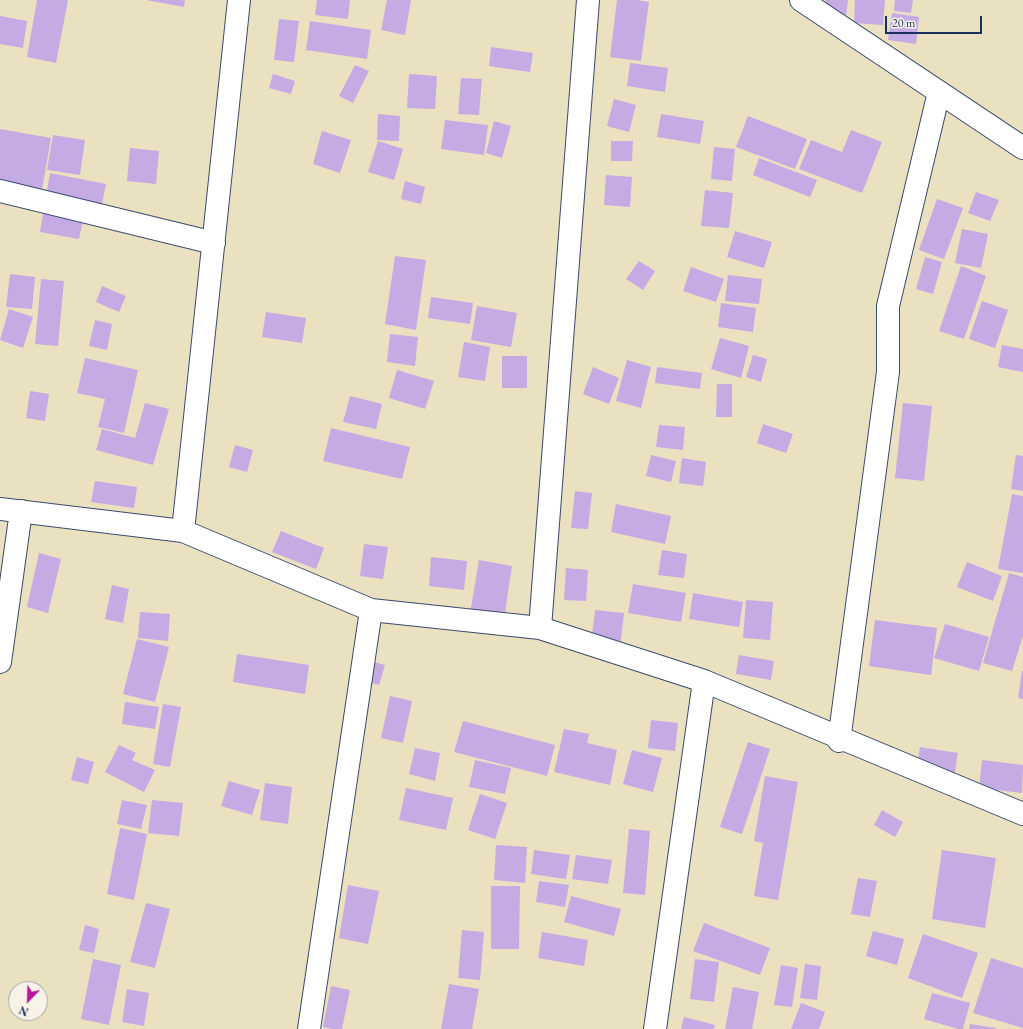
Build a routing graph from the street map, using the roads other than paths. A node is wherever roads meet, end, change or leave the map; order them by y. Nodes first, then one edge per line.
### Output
1 (239, 0) edge
2 (588, 0) edge
3 (801, 0) edge
4 (939, 92) junction
5 (1023, 148) edge
6 (0, 191) edge
7 (214, 243) junction
8 (0, 509) edge
9 (21, 511) junction
10 (183, 531) junction
11 (372, 610) junction
12 (540, 628) junction
13 (0, 662) edge
14 (704, 682) junction
15 (840, 739) junction
16 (1023, 814) edge
17 (658, 1028) edge
18 (309, 1029) edge

1 - 7 street
2 - 12 street
3 - 4 street
4 - 5 street
4 - 15 street
6 - 7 street
7 - 10 street
8 - 9 street
9 - 10 street
9 - 13 street
10 - 11 street
11 - 12 street
11 - 18 street
12 - 14 street
14 - 15 street
14 - 17 street
15 - 16 street

